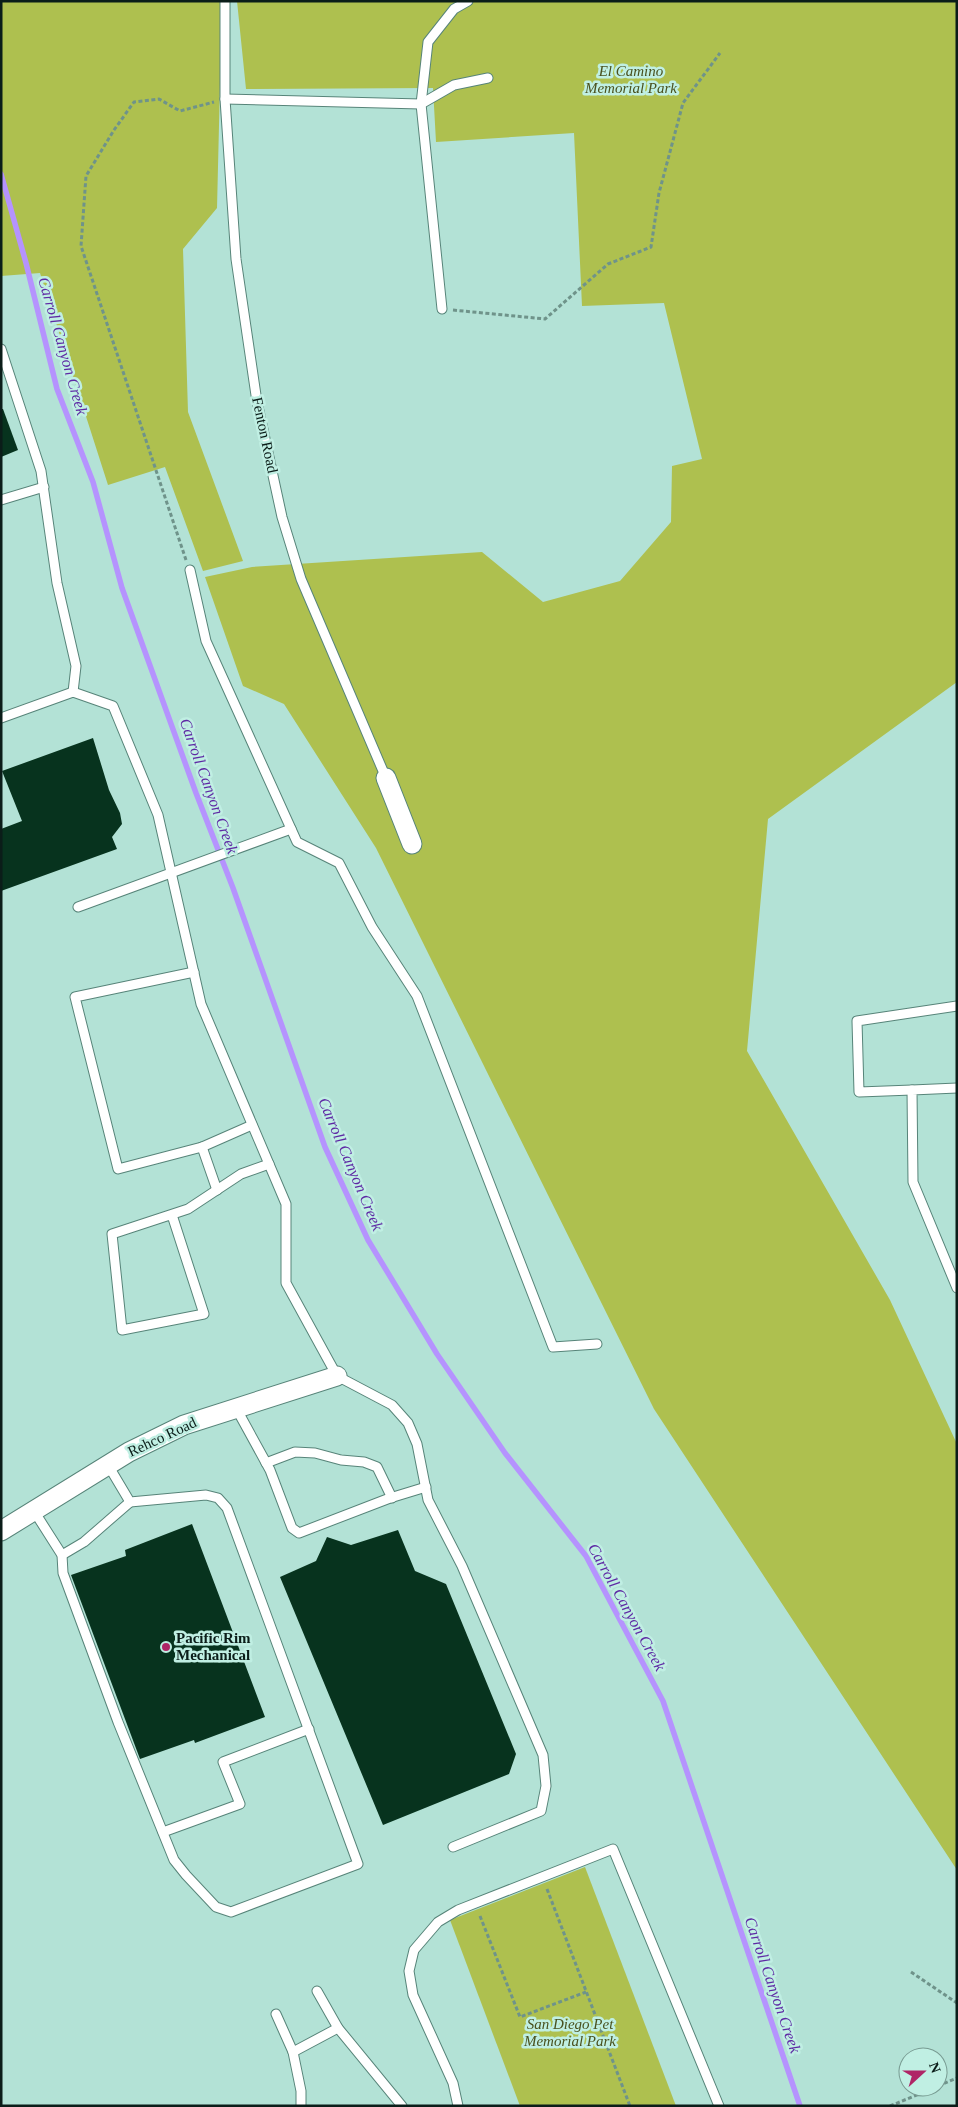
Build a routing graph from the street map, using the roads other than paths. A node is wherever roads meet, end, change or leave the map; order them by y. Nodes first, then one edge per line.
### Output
1 (226, 1) edge
2 (468, 1) edge
3 (488, 78) dead end
4 (225, 99) junction
5 (421, 104) junction
6 (442, 309) road end
7 (1, 349) edge
8 (44, 487) junction
9 (1, 500) edge
10 (190, 570) road end
11 (73, 692) junction
12 (1, 718) edge
13 (386, 778) joint
14 (291, 829) junction
15 (412, 844) dead end
16 (171, 873) junction
17 (78, 907) dead end
18 (194, 972) junction
19 (957, 1006) edge
20 (957, 1088) edge
21 (912, 1090) junction
22 (252, 1125) junction
23 (202, 1147) junction
24 (269, 1164) junction
25 (217, 1190) junction
26 (172, 1215) junction
27 (957, 1288) edge
28 (597, 1344) dead end
29 (337, 1376) junction
30 (236, 1408) junction
31 (266, 1463) junction
32 (108, 1465) junction
33 (426, 1487) junction
34 (392, 1498) junction
35 (130, 1502) junction
36 (34, 1510) junction
37 (1, 1531) edge
38 (62, 1555) junction
39 (309, 1729) junction
40 (163, 1832) junction
41 (453, 1847) dead end
42 (317, 1991) dead end
43 (276, 2014) dead end
44 (338, 2028) junction
45 (292, 2052) junction
46 (300, 2106) edge
47 (402, 2106) edge
48 (458, 2106) edge
49 (719, 2106) edge

1 - 4 lane, Fenton Road
2 - 5 lane
3 - 5 lane
4 - 5 lane
4 - 13 lane, Fenton Road
5 - 6 lane
7 - 8 lane
8 - 9 lane
8 - 11 lane
10 - 14 lane
11 - 12 lane
11 - 16 lane
13 - 15 street, Fenton Road
14 - 16 lane
14 - 28 lane
16 - 17 lane
16 - 18 lane
18 - 22 lane
18 - 23 lane
19 - 21 lane
20 - 21 lane
21 - 27 lane
22 - 23 lane
22 - 24 lane
23 - 25 lane
24 - 25 lane
24 - 29 lane
25 - 26 lane
26 - 26 lane
29 - 30 street, Rehco Road
29 - 33 lane
30 - 31 lane
30 - 32 street, Rehco Road
31 - 34 lane
31 - 34 lane
32 - 35 lane
32 - 36 street, Rehco Road
33 - 34 lane
33 - 41 lane
35 - 38 lane
35 - 39 lane
36 - 37 street, Rehco Road
36 - 38 lane
38 - 40 lane
39 - 40 lane
39 - 40 lane
42 - 44 lane
43 - 45 lane
44 - 45 lane
44 - 47 lane
45 - 46 lane
48 - 49 lane

